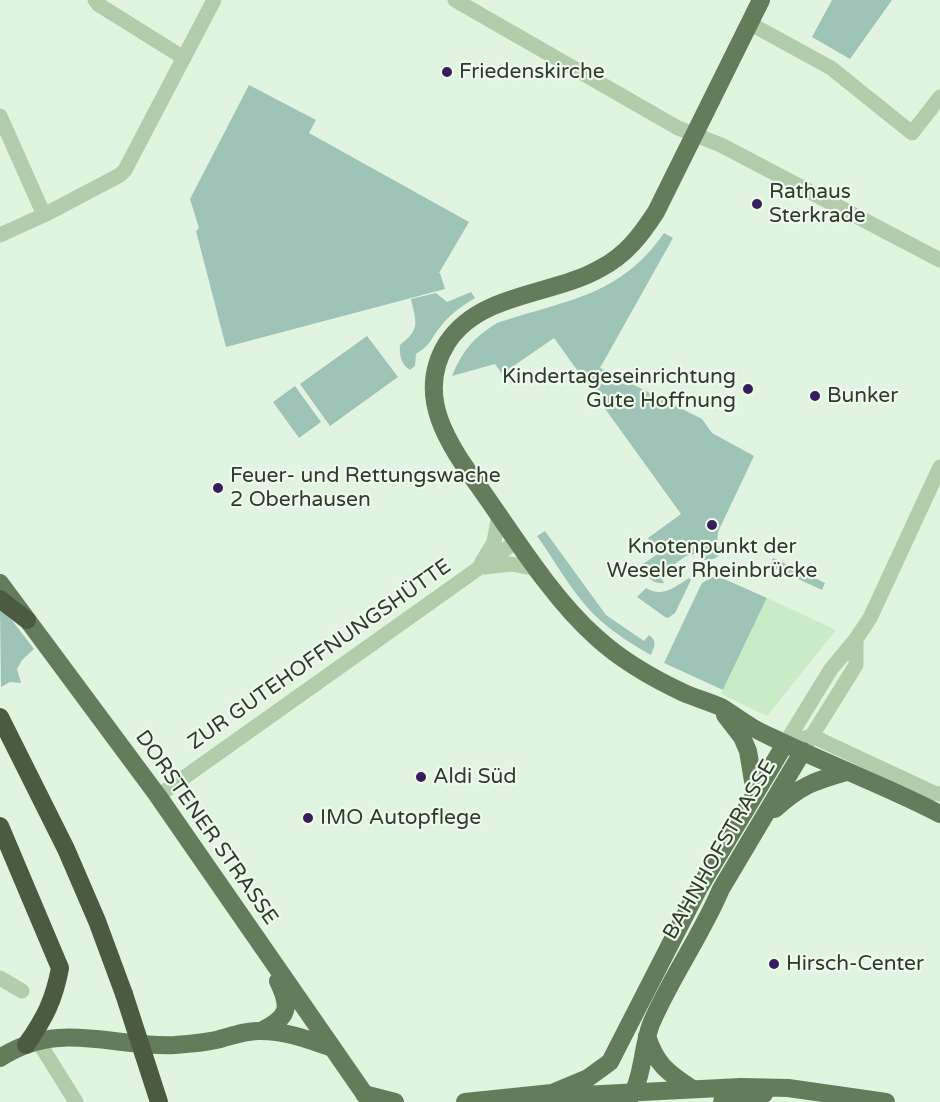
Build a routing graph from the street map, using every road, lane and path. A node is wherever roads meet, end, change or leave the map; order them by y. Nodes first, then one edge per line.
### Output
1 (95, 0) edge
2 (214, 0) edge
3 (455, 0) edge
4 (760, 0) edge
5 (749, 23) junction
6 (184, 58) junction
7 (940, 97) edge
8 (0, 116) edge
9 (694, 135) junction
10 (44, 216) junction
11 (0, 235) edge
12 (940, 260) edge
13 (940, 467) edge
14 (499, 515) junction
15 (518, 541) junction
16 (476, 569) junction
17 (538, 569) junction
18 (0, 583) edge
19 (0, 599) edge
20 (27, 620) junction
21 (856, 639) junction
22 (722, 708) junction
23 (0, 717) edge
24 (0, 732) edge
25 (813, 736) junction
26 (785, 744) junction
27 (803, 752) junction
28 (19, 753) junction
29 (846, 772) junction
30 (755, 793) junction
31 (940, 794) edge
32 (158, 796) junction
33 (940, 814) edge
34 (765, 818) junction
35 (0, 826) edge
36 (257, 938) junction
37 (0, 978) edge
38 (21, 991) dead end
39 (261, 1030) junction
40 (647, 1036) junction
41 (32, 1043) junction
42 (333, 1048) junction
43 (0, 1058) edge
44 (610, 1062) junction
45 (691, 1089) junction
46 (552, 1094) junction
47 (788, 1095) edge
48 (629, 1097) edge
49 (367, 1098) edge
50 (76, 1102) edge
51 (159, 1102) edge
52 (395, 1102) edge
53 (465, 1102) edge
54 (722, 1102) edge
55 (886, 1102) edge

1 - 6 street
2 - 6 street
3 - 9 street
4 - 5 main road
5 - 7 street
5 - 9 main road
6 - 10 street
8 - 10 street
9 - 12 street
9 - 14 main road
10 - 11 street
13 - 21 street, BAHNHOFSTRASSE
14 - 15 main road
14 - 16 street, ZUR GUTEHOFFNUNGSHÜTTE
15 - 16 street, ZUR GUTEHOFFNUNGSHÜTTE
15 - 17 main road
16 - 17 street, ZUR GUTEHOFFNUNGSHÜTTE
16 - 32 street, ZUR GUTEHOFFNUNGSHÜTTE
17 - 22 main road
18 - 20 main road, DORSTENER STRASSE
19 - 20 highway
20 - 32 main road, DORSTENER STRASSE
21 - 25 street, BAHNHOFSTRASSE
21 - 26 street, BAHNHOFSTRASSE
22 - 26 main road
22 - 30 main road
23 - 28 highway
24 - 28 highway
25 - 26 street
25 - 27 street, BAHNHOFSTRASSE
25 - 31 street
26 - 27 main road
26 - 30 main road, BAHNHOFSTRASSE
27 - 29 main road
27 - 34 main road, BAHNHOFSTRASSE
28 - 51 highway, bridge
29 - 33 main road
29 - 34 main road
30 - 44 main road, BAHNHOFSTRASSE
32 - 36 main road, DORSTENER STRASSE
34 - 40 main road, BAHNHOFSTRASSE
35 - 41 highway
36 - 39 main road
36 - 42 main road, DORSTENER STRASSE
37 - 38 street
39 - 41 main road
39 - 42 main road
40 - 45 main road
40 - 48 main road, BAHNHOFSTRASSE
41 - 43 main road
41 - 50 street
42 - 49 main road, DORSTENER STRASSE
44 - 46 main road, BAHNHOFSTRASSE
44 - 48 main road
45 - 47 main road
45 - 48 main road
46 - 48 main road
46 - 53 main road
47 - 54 main road
47 - 55 main road
49 - 52 main road

